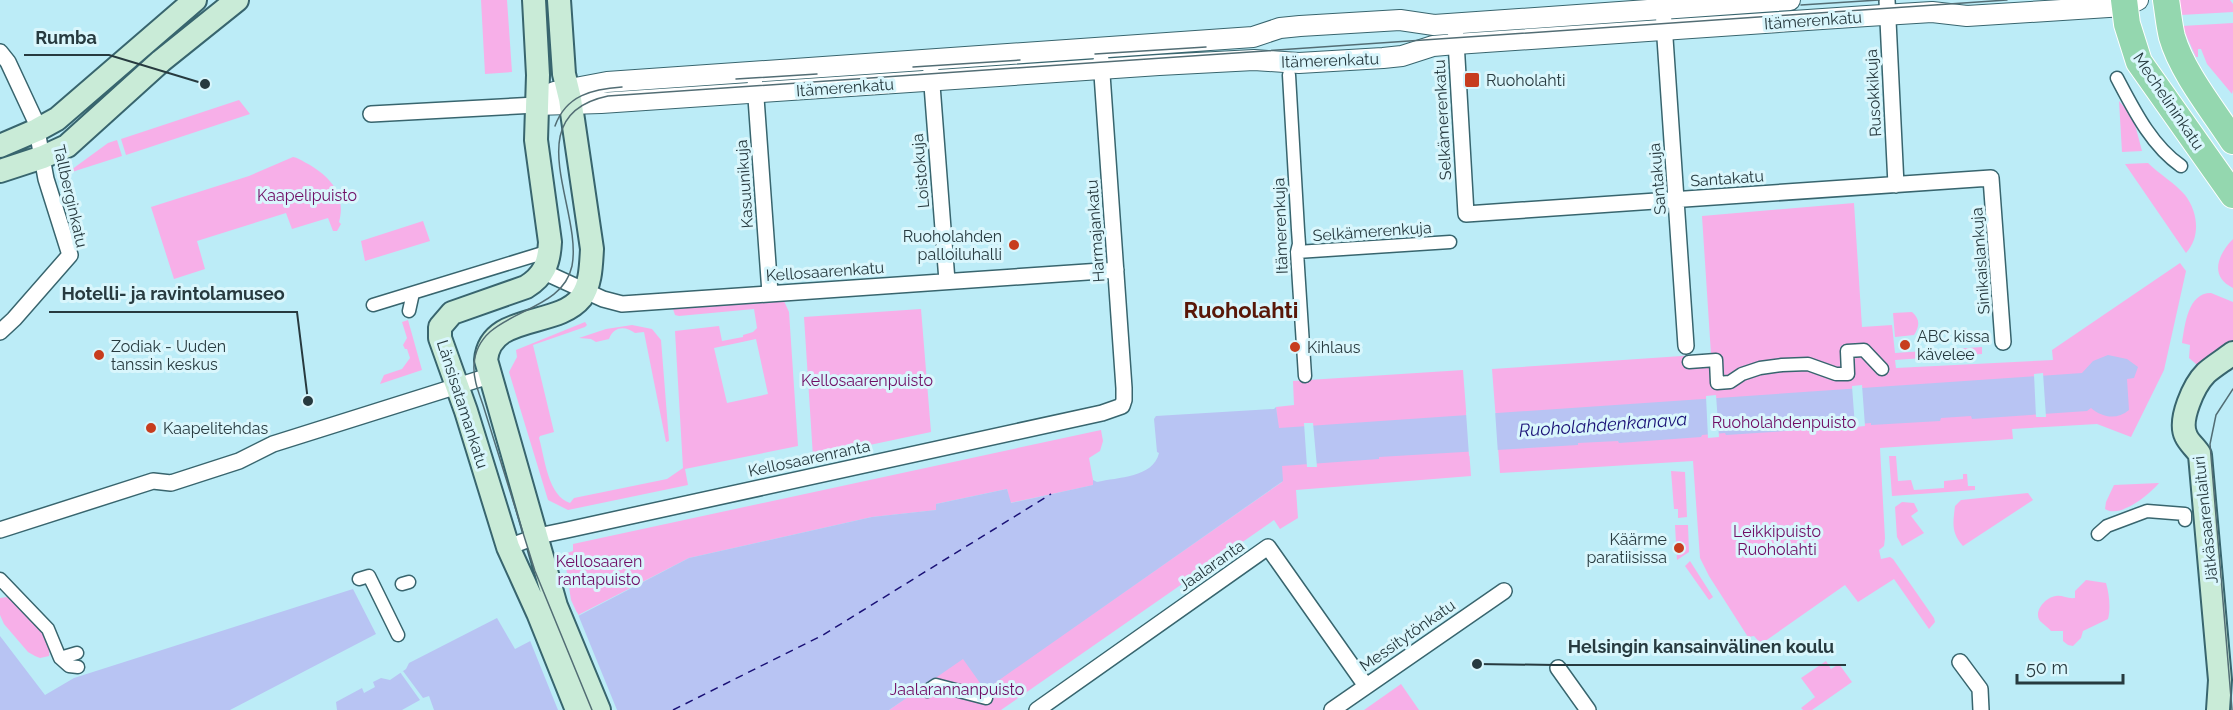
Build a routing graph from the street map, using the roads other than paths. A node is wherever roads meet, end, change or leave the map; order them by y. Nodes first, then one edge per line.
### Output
1 (195, 0) edge
2 (237, 0) edge
3 (534, 0) edge
4 (559, 0) edge
5 (1790, 0) edge
6 (2166, 0) edge
7 (2129, 2) edge
8 (1887, 7) edge
9 (1663, 9) junction
10 (1455, 24) junction
11 (1664, 30) junction
12 (1456, 44) junction
13 (1100, 48) junction
14 (0, 52) edge
15 (930, 59) junction
16 (1102, 69) junction
17 (760, 72) junction
18 (1288, 75) dead end
19 (2117, 78) dead end
20 (931, 81) junction
21 (756, 93) junction
22 (569, 97) junction
23 (531, 102) junction
24 (371, 114) dead end
25 (38, 130) junction
26 (2233, 140) edge
27 (0, 146) edge
28 (43, 157) junction
29 (2181, 166) dead end
30 (0, 171) edge
31 (1991, 178) joint
32 (1896, 185) junction
33 (2233, 195) edge
34 (1677, 200) junction
35 (1466, 214) joint
36 (1450, 242) dead end
37 (1297, 252) junction
38 (543, 262) junction
39 (1116, 270) junction
40 (947, 281) junction
41 (585, 291) junction
42 (413, 293) junction
43 (770, 293) junction
44 (373, 305) dead end
45 (409, 311) dead end
46 (0, 332) edge
47 (2003, 342) dead end
48 (1686, 346) dead end
49 (2233, 353) edge
50 (1689, 362) dead end
51 (1881, 369) dead end
52 (489, 376) junction
53 (1305, 376) dead end
54 (456, 386) junction
55 (1119, 409) joint
56 (2187, 516) dead end
57 (0, 530) edge
58 (2098, 534) dead end
59 (538, 536) junction
60 (508, 547) junction
61 (359, 579) dead end
62 (1, 582) edge
63 (1504, 591) dead end
64 (547, 609) junction
65 (398, 635) dead end
66 (77, 653) dead end
67 (60, 658) junction
68 (1960, 662) dead end
69 (78, 667) dead end
70 (1558, 668) dead end
71 (1366, 686) junction
72 (927, 691) dead end
73 (988, 699) dead end
74 (577, 710) edge
75 (599, 710) edge
76 (1037, 710) edge
77 (1332, 710) edge
78 (1588, 710) edge
79 (1982, 710) edge
80 (2218, 710) edge

1 - 25 main road
2 - 28 main road
3 - 23 main road
4 - 22 main road
5 - 9 street, Itämerenkatu
6 - 26 main road, Mechelininkatu
7 - 8 street, Itämerenkatu
7 - 33 main road, Mechelininkatu
8 - 11 street, Itämerenkatu
8 - 32 street, Rusokkikuja
9 - 10 street, Itämerenkatu
9 - 11 street, Santakuja
10 - 12 street, Selkämerenkatu
10 - 13 street, Itämerenkatu
11 - 12 street, Itämerenkatu
11 - 34 street, Santakuja
12 - 16 street, Itämerenkatu
12 - 35 street, Selkämerenkatu
13 - 15 street, Itämerenkatu
13 - 16 street, Harmajankatu
14 - 25 street, Tallberginkatu
15 - 17 street, Itämerenkatu
15 - 20 street, Loistokuja
16 - 20 street, Itämerenkatu
16 - 39 street, Harmajankatu
17 - 21 street, Kasuunikuja
17 - 22 street, Itämerenkatu
18 - 37 street, Itämerenkuja
19 - 29 street
20 - 21 street, Itämerenkatu
20 - 40 street, Loistokuja
21 - 22 street, Itämerenkatu
21 - 43 street, Kasuunikuja
22 - 23 street, Itämerenkatu
22 - 41 main road
23 - 24 street, Itämerenkatu
23 - 38 main road
25 - 27 main road
25 - 28 street, Tallberginkatu
28 - 30 main road
28 - 46 street, Tallberginkatu
31 - 32 street, Santakatu
31 - 47 street, Sinikaislankuja
32 - 34 street, Santakatu
34 - 35 street, Santakatu
34 - 48 street, Santakuja
36 - 37 street, Selkämerenkuja
37 - 53 street, Itämerenkuja
38 - 41 street, Kellosaarenkatu
38 - 42 street
38 - 54 main road, Länsisatamankatu
39 - 40 street, Kellosaarenkatu
39 - 55 street, Harmajankatu
40 - 43 street, Kellosaarenkatu
41 - 43 street, Kellosaarenkatu
41 - 52 main road, Länsisatamankatu
42 - 44 street
42 - 45 street
49 - 80 main road, Jätkäsaarenlaituri
50 - 51 street
52 - 54 street
52 - 59 main road, Länsisatamankatu
54 - 57 street
54 - 60 main road, Länsisatamankatu
55 - 59 street, Kellosaarenranta
56 - 58 street
59 - 60 street, Kellosaarenranta
59 - 64 main road, Länsisatamankatu
60 - 64 main road, Länsisatamankatu
61 - 65 street
62 - 67 street
63 - 71 street, Messitytönkatu
64 - 74 main road
64 - 75 main road
66 - 67 street
67 - 69 street
68 - 79 street
70 - 78 street
71 - 76 street, Jaalaranta
71 - 77 street, Messitytönkatu
72 - 73 street

